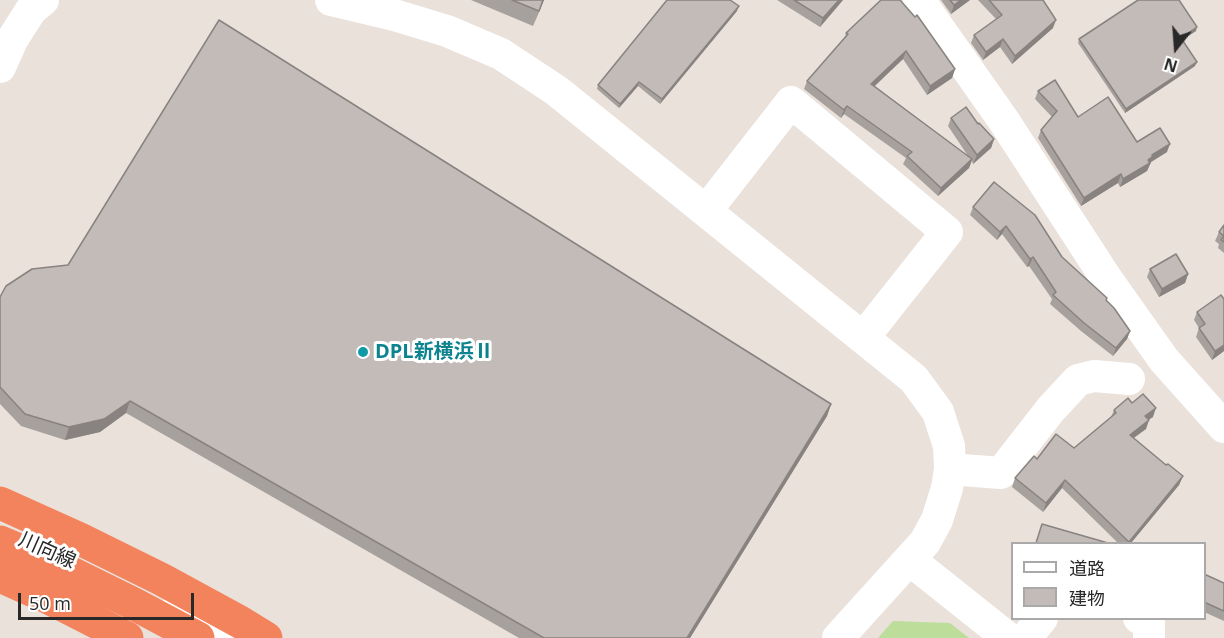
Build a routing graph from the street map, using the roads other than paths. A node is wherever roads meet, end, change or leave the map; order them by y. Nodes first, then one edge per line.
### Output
1 (43, 0) edge
2 (331, 0) edge
3 (919, 0) edge
4 (0, 67) edge
5 (706, 211) junction
6 (863, 338) junction
7 (1129, 379) dead end
8 (1224, 427) edge
9 (950, 469) junction
10 (0, 504) edge
11 (0, 530) edge
12 (0, 542) edge
13 (910, 560) junction
14 (0, 576) edge
15 (0, 589) edge
16 (1040, 620) edge
17 (1144, 620) edge
18 (102, 638) edge
19 (127, 638) edge
20 (198, 638) edge
21 (222, 638) edge
22 (266, 638) edge
23 (838, 638) edge
24 (1008, 638) edge
25 (1026, 638) edge
26 (1149, 638) edge

1 - 4 street
2 - 5 street
3 - 8 street
5 - 6 street
5 - 6 street
6 - 9 street
7 - 9 street
9 - 13 street
10 - 22 highway
11 - 21 street, 川向線
12 - 20 highway
13 - 23 street
13 - 24 street
14 - 19 highway
15 - 18 street
16 - 25 street
17 - 26 street

